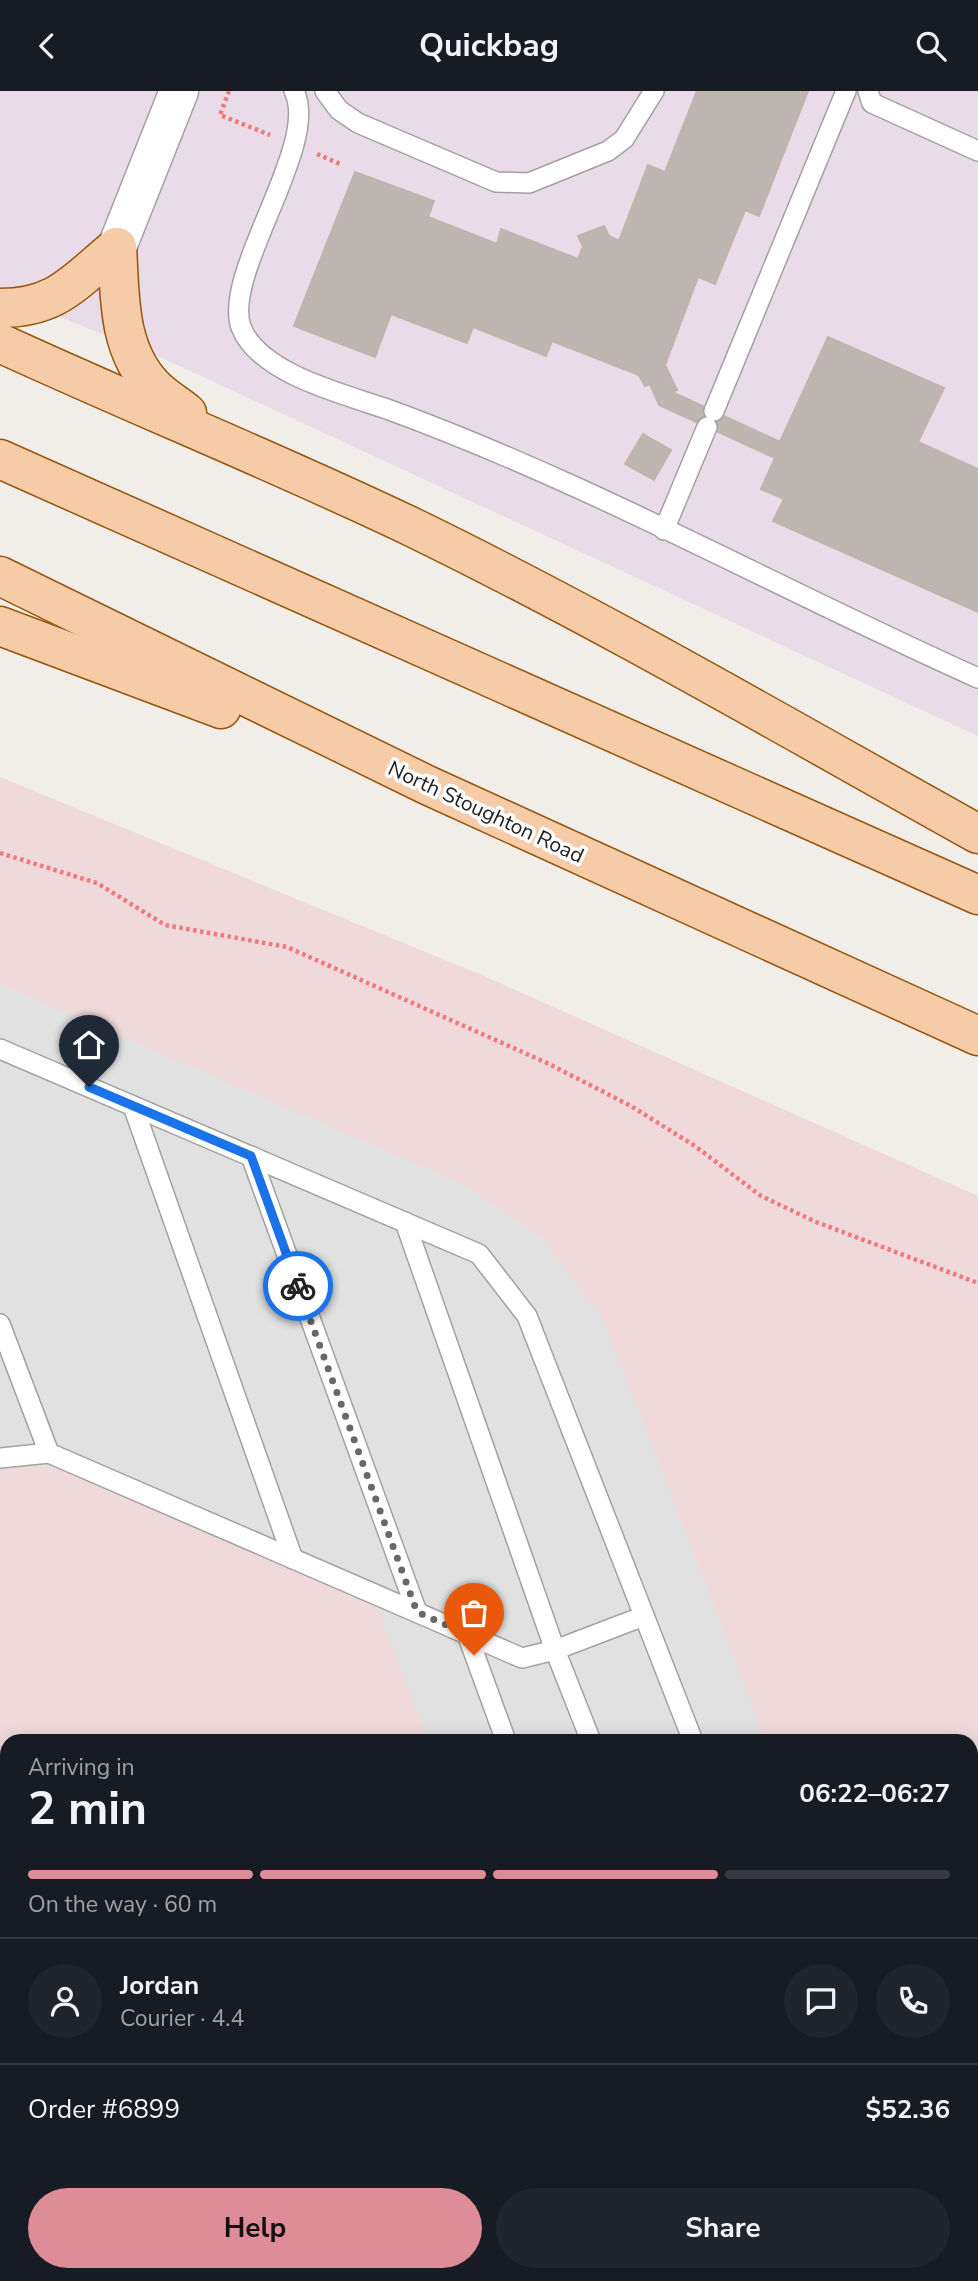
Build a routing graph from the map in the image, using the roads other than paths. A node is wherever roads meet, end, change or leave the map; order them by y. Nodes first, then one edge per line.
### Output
1 (179, 91) edge
2 (325, 91) edge
3 (654, 91) edge
4 (846, 91) edge
5 (867, 91) edge
6 (302, 93) edge
7 (978, 151) edge
8 (117, 247) junction
9 (0, 308) edge
10 (0, 343) edge
11 (0, 459) edge
12 (270, 460) junction
13 (664, 530) junction
14 (0, 576) edge
15 (0, 626) edge
16 (978, 678) edge
17 (427, 785) junction
18 (978, 834) edge
19 (978, 895) edge
20 (978, 1036) edge
21 (0, 1049) edge
22 (133, 1106) junction
23 (251, 1156) junction
24 (405, 1222) junction
25 (0, 1324) edge
26 (49, 1453) junction
27 (0, 1458) edge
28 (293, 1559) junction
29 (417, 1612) junction
30 (644, 1616) junction
31 (467, 1634) junction
32 (555, 1650) junction
33 (503, 1734) edge
34 (588, 1734) edge
35 (690, 1734) edge

1 - 8 street
2 - 3 lane
4 - 13 lane
5 - 7 lane
6 - 13 lane
8 - 9 main road
8 - 12 main road
10 - 12 main road
11 - 19 main road
12 - 18 main road
13 - 16 lane
14 - 17 main road, North Stoughton Road
15 - 17 main road
17 - 20 main road, North Stoughton Road
21 - 22 lane
22 - 23 lane
22 - 28 lane
23 - 24 lane
23 - 29 lane
24 - 30 lane
24 - 32 lane
25 - 26 lane
26 - 27 lane
26 - 28 lane
28 - 29 lane
29 - 31 lane
30 - 32 lane
30 - 35 lane
31 - 32 lane
31 - 33 lane
32 - 34 lane

